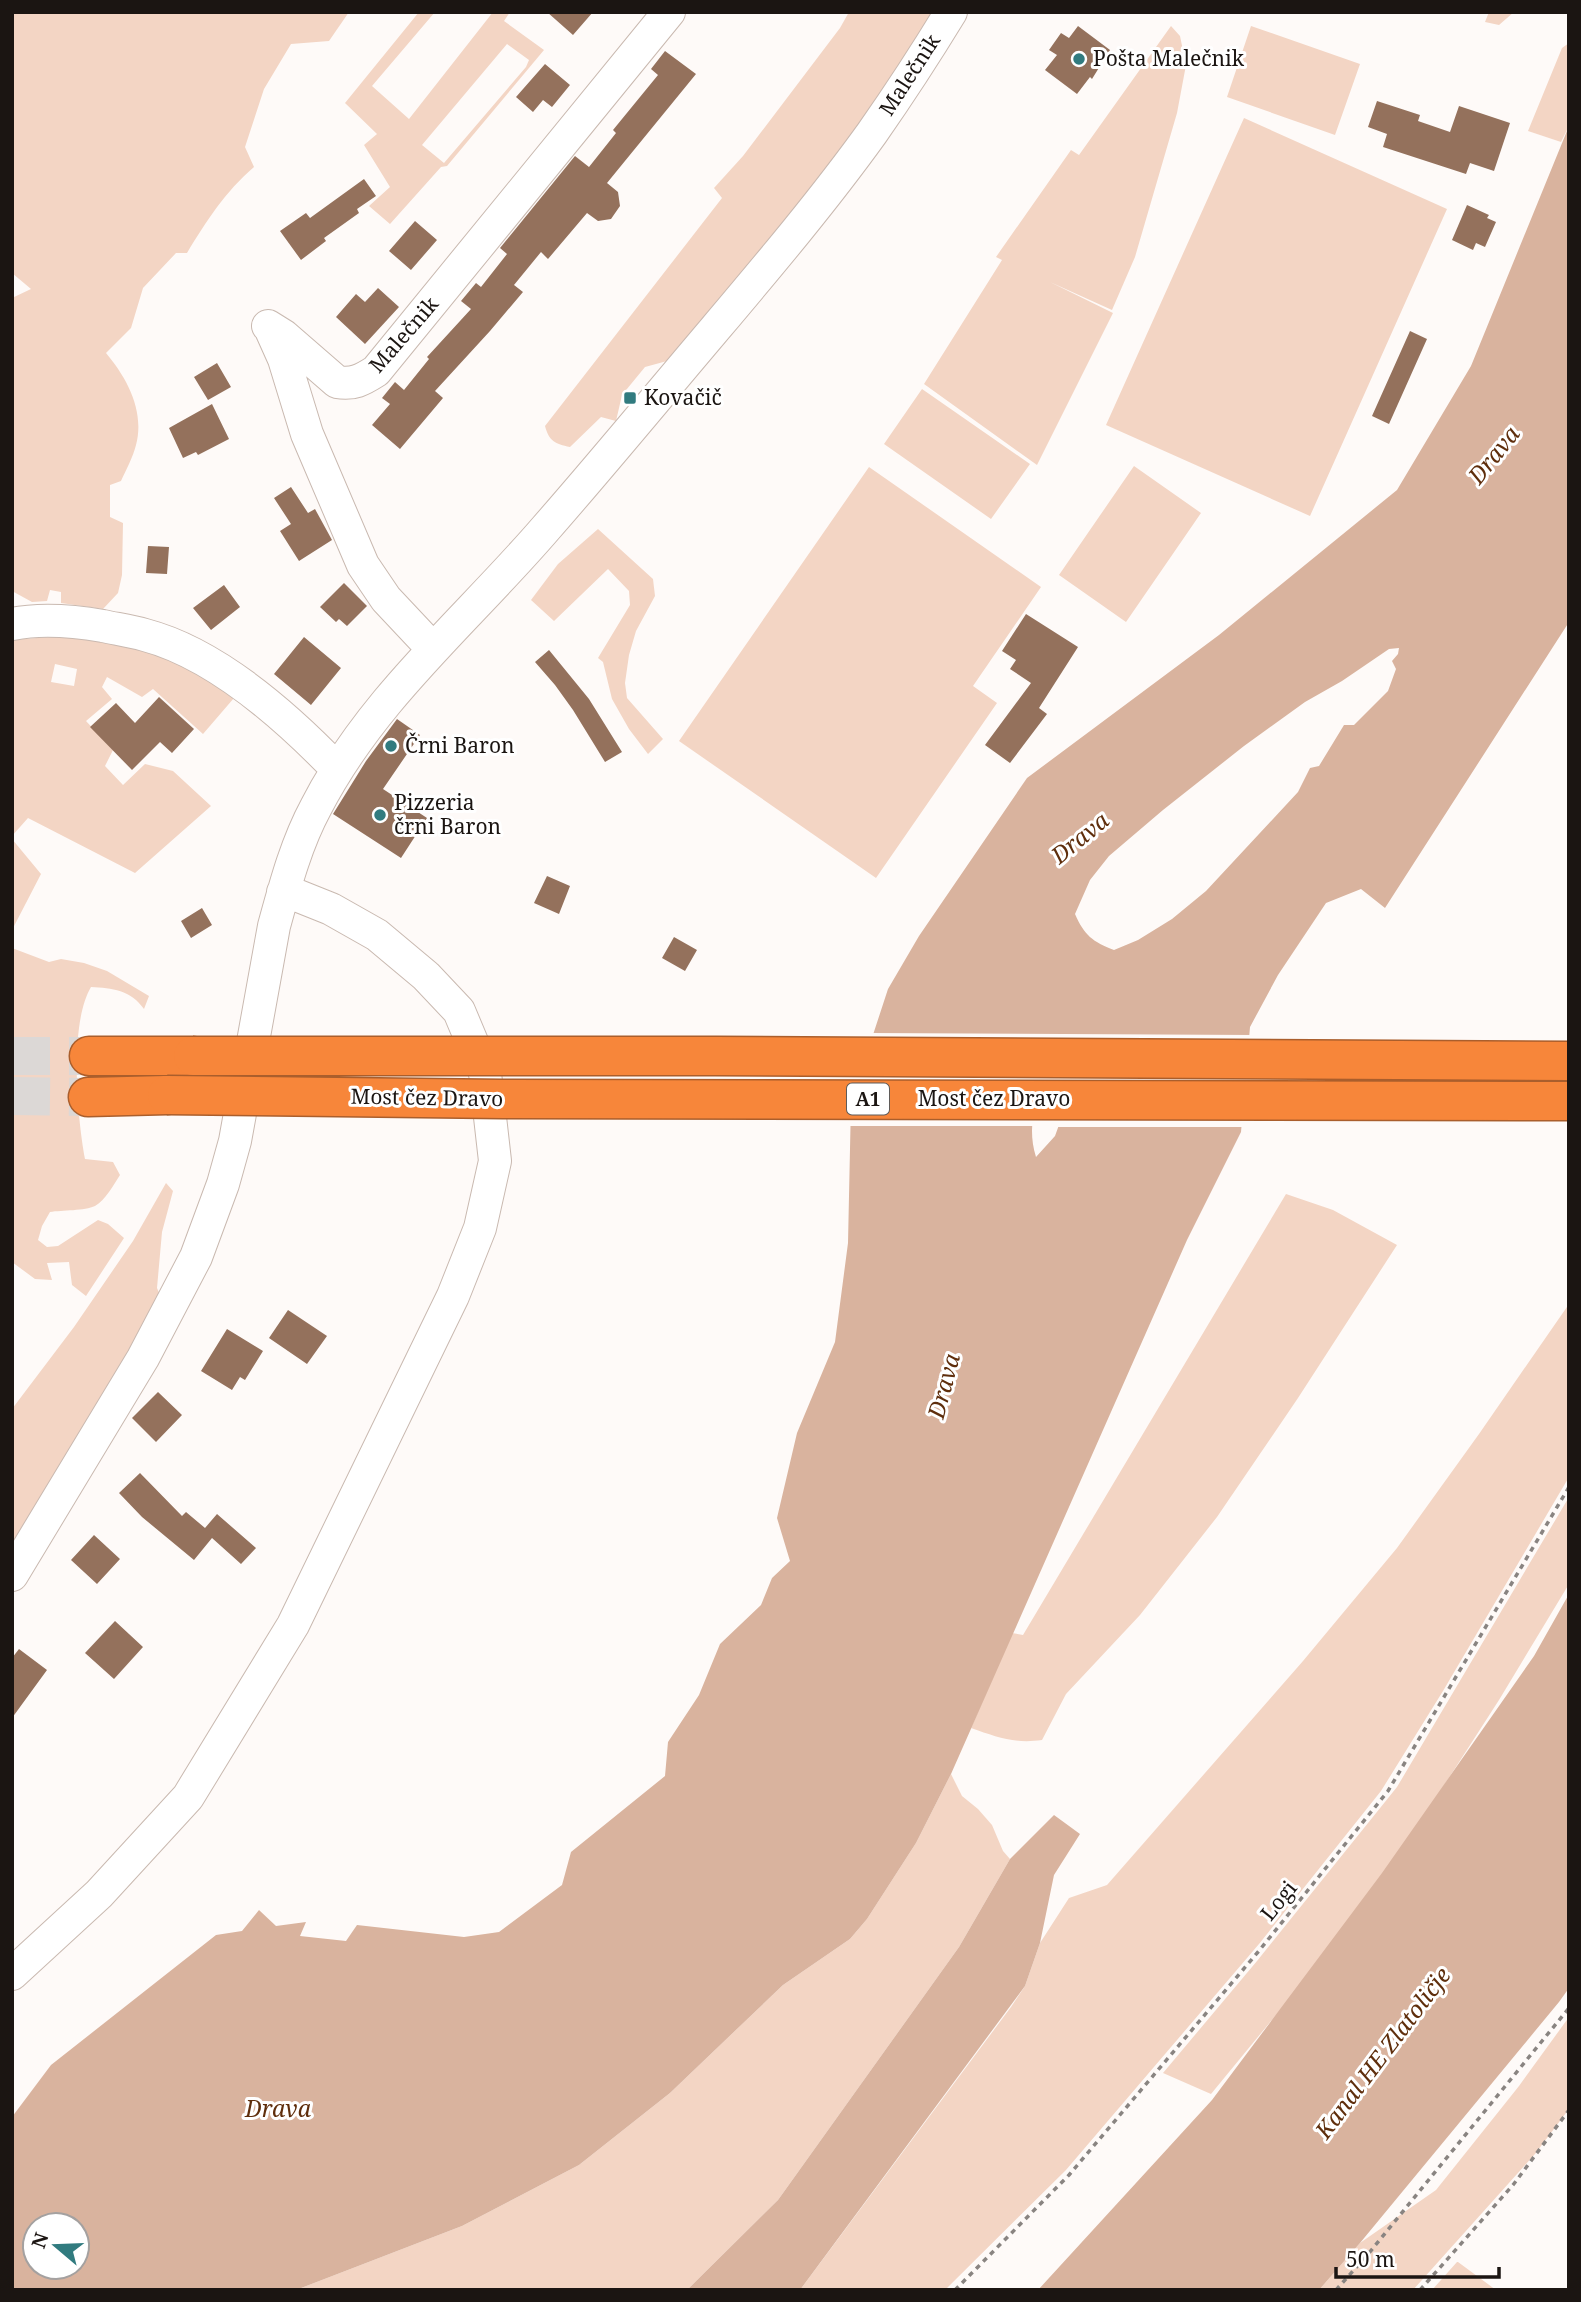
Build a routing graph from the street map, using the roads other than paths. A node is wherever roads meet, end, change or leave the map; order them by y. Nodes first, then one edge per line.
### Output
1 (669, 12) edge
2 (951, 12) edge
3 (15, 619) edge
4 (433, 649) junction
5 (337, 769) junction
6 (283, 892) junction
7 (89, 1056) tunnel mouth
8 (1569, 1061) edge
9 (88, 1097) tunnel mouth
10 (1569, 1101) edge
11 (12, 1575) edge
12 (12, 1974) edge

1 - 4 street, Malečnik
2 - 4 street, Malečnik
3 - 5 street
4 - 5 street, Malečnik
5 - 6 street, Malečnik
6 - 11 street, Malečnik
6 - 12 street
7 - 8 highway, Most čez Dravo / A1, bridge
9 - 10 highway, Most čez Dravo / A1, bridge

